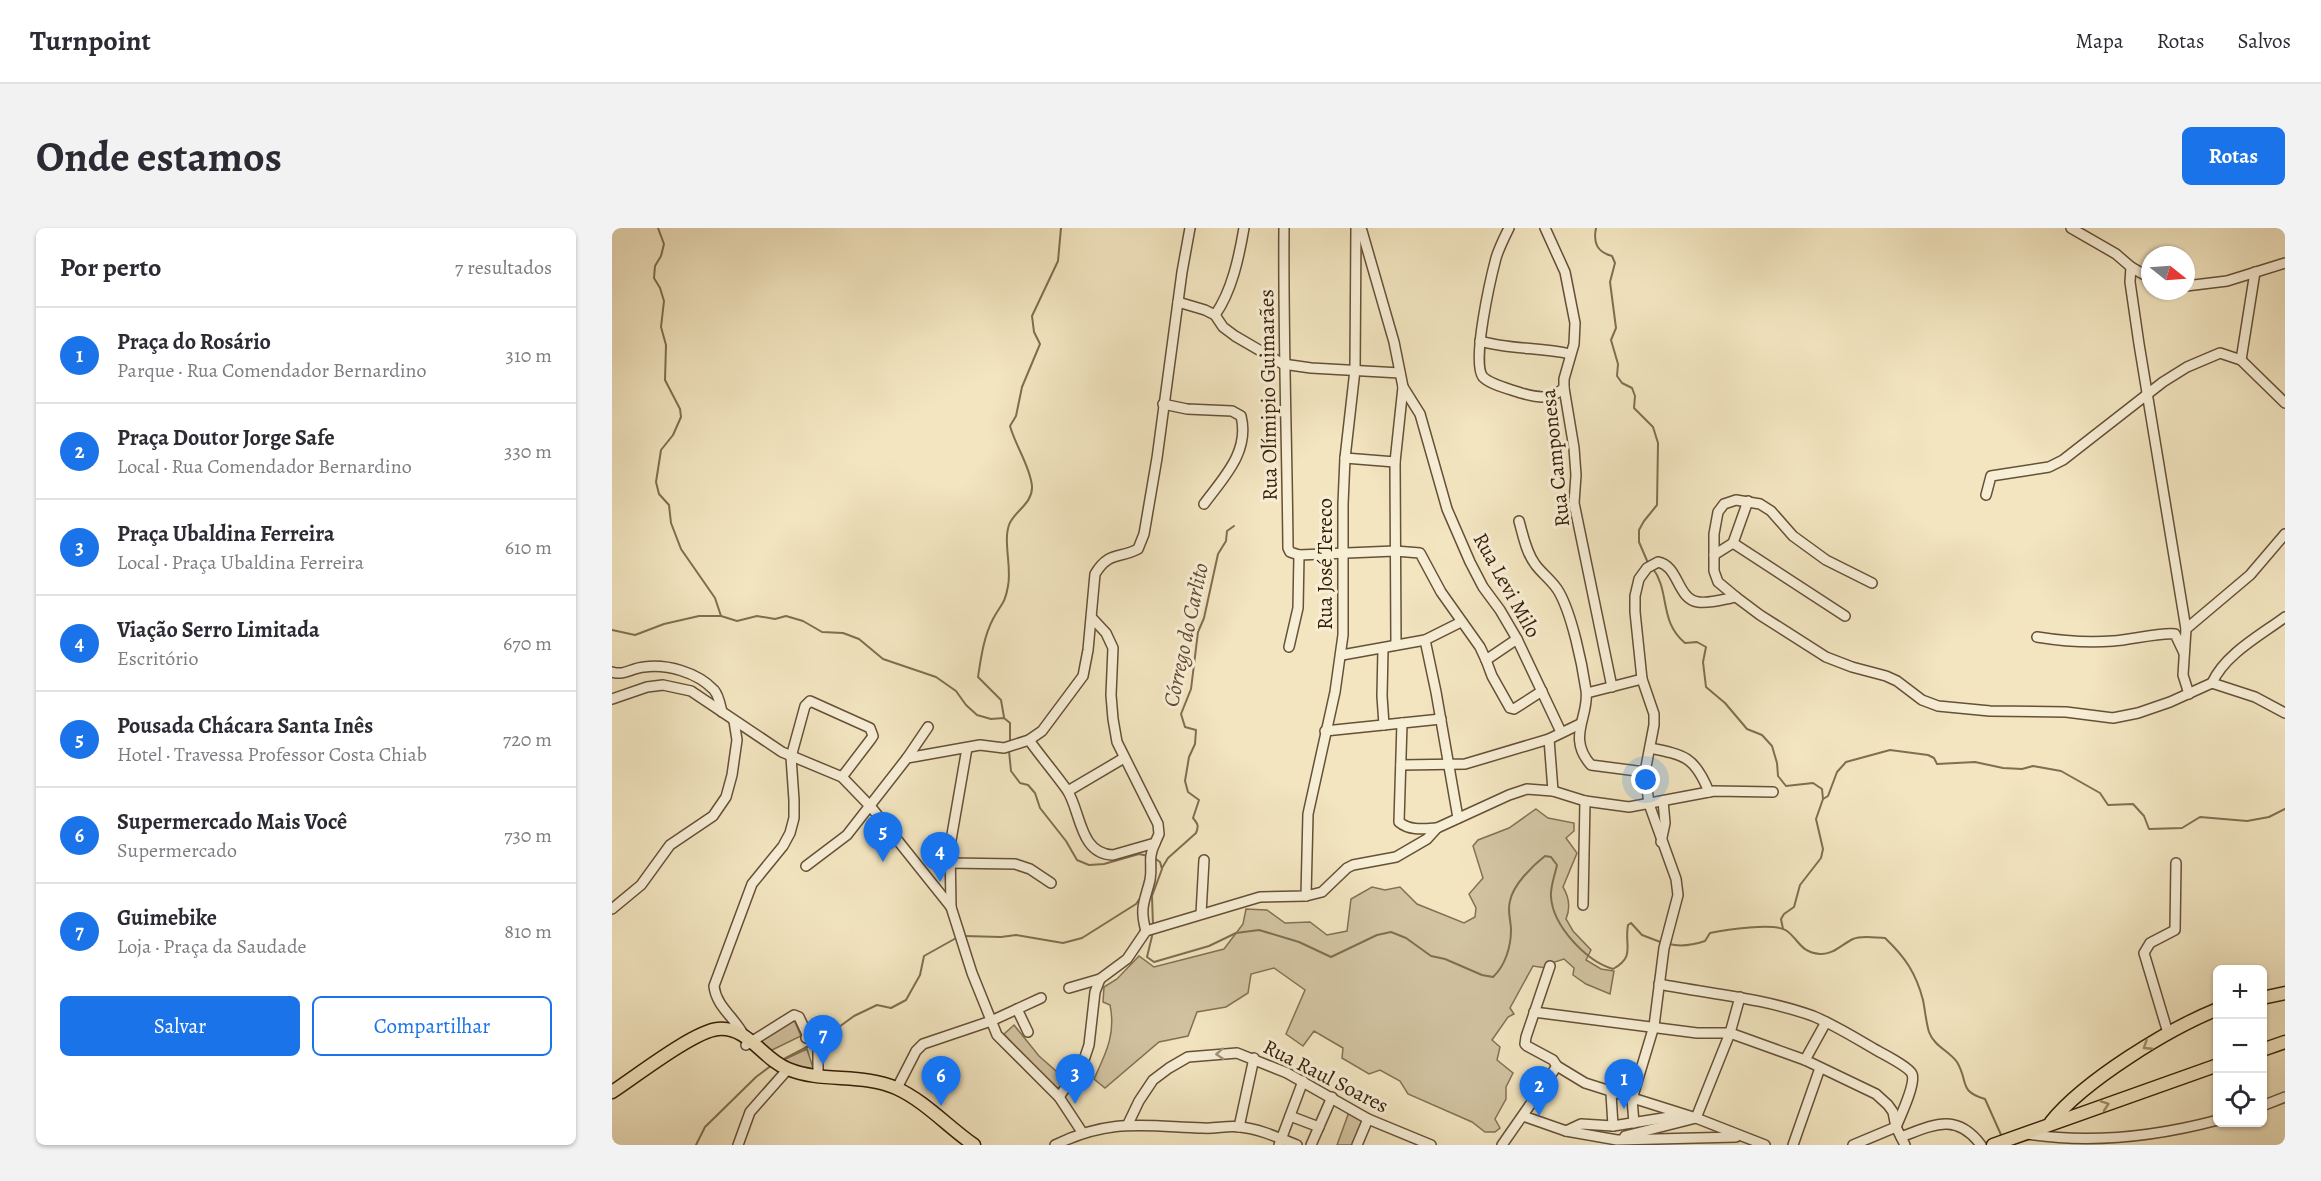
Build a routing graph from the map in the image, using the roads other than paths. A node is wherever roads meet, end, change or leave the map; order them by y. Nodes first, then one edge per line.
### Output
1 (1190, 228) edge
2 (1244, 228) edge
3 (1284, 228) edge
4 (1509, 228) edge
5 (1545, 228) edge
6 (2071, 228) edge
7 (1359, 229) edge
8 (2285, 263) edge
9 (2131, 267) junction
10 (2255, 272) junction
11 (2141, 273) edge
12 (2195, 285) edge
13 (1178, 302) junction
14 (1215, 315) junction
15 (1480, 341) junction
16 (1570, 354) junction
17 (2241, 360) junction
18 (1283, 364) junction
19 (1355, 370) junction
20 (1400, 373) junction
21 (1403, 387) junction
22 (1564, 388) junction
23 (2147, 395) junction
24 (2285, 403) edge
25 (1163, 404) junction
26 (1345, 458) junction
27 (1395, 462) junction
28 (1986, 495) dead end
29 (1748, 501) junction
30 (1204, 504) dead end
31 (1519, 521) dead end
32 (2285, 534) edge
33 (1733, 543) junction
34 (1395, 551) junction
35 (1342, 552) junction
36 (1299, 555) junction
37 (1714, 555) junction
38 (1872, 583) dead end
39 (1736, 597) junction
40 (1845, 616) dead end
41 (2285, 617) edge
42 (1092, 618) junction
43 (1461, 622) junction
44 (2186, 629) junction
45 (2037, 637) dead end
46 (1517, 639) junction
47 (1425, 640) junction
48 (1396, 645) junction
49 (1289, 647) dead end
50 (1383, 649) junction
51 (1342, 655) junction
52 (2184, 655) junction
53 (1486, 660) junction
54 (612, 672) edge
55 (1642, 679) junction
56 (2212, 682) junction
57 (1612, 687) junction
58 (1542, 691) junction
59 (1587, 693) junction
60 (2189, 694) junction
61 (612, 699) edge
62 (722, 712) junction
63 (2285, 713) edge
64 (1441, 720) junction
65 (734, 721) junction
66 (1402, 723) junction
67 (1580, 724) junction
68 (1384, 725) junction
69 (928, 728) dead end
70 (1325, 731) junction
71 (1561, 732) junction
72 (1550, 739) junction
73 (1029, 740) junction
74 (967, 748) junction
75 (1650, 748) junction
76 (791, 757) junction
77 (907, 758) junction
78 (1124, 758) junction
79 (1401, 765) junction
80 (1450, 765) junction
81 (1645, 772) junction
82 (842, 777) junction
83 (1068, 791) junction
84 (1553, 791) junction
85 (1709, 792) junction
86 (1773, 792) dead end
87 (1585, 801) junction
88 (1663, 801) junction
89 (1649, 804) junction
90 (871, 807) junction
91 (1458, 818) junction
92 (1437, 828) junction
93 (1415, 829) junction
94 (1157, 839) junction
95 (1661, 842) junction
96 (1414, 848) junction
97 (1204, 860) dead end
98 (949, 863) junction
99 (2176, 863) dead end
100 (806, 866) dead end
101 (1051, 883) dead end
102 (1306, 897) junction
103 (1583, 906) dead end
104 (951, 907) junction
105 (612, 909) edge
106 (1202, 914) junction
107 (1152, 929) junction
108 (1550, 966) dead end
109 (1100, 979) junction
110 (1659, 984) junction
111 (1069, 988) dead end
112 (2285, 993) edge
113 (1740, 997) junction
114 (2267, 997) edge
115 (1041, 998) dead end
116 (1017, 1009) junction
117 (2213, 1011) edge
118 (1534, 1012) junction
119 (991, 1021) junction
120 (1826, 1022) junction
121 (1654, 1026) junction
122 (1028, 1032) dead end
123 (1730, 1033) junction
124 (2168, 1033) junction
125 (806, 1038) dead end
126 (750, 1042) junction
127 (2285, 1042) edge
128 (818, 1048) dead end
129 (2267, 1048) edge
130 (1254, 1058) junction
131 (1805, 1060) junction
132 (779, 1064) junction
133 (1557, 1066) junction
134 (2213, 1066) edge
135 (1820, 1068) junction
136 (818, 1076) junction
137 (1303, 1081) junction
138 (897, 1088) junction
139 (612, 1092) edge
140 (1611, 1093) junction
141 (1059, 1097) junction
142 (1332, 1097) junction
143 (2285, 1097) edge
144 (1632, 1099) junction
145 (612, 1100) edge
146 (2267, 1104) edge
147 (1683, 1114) junction
148 (1290, 1116) junction
149 (1523, 1116) junction
150 (1696, 1118) junction
151 (1368, 1119) junction
152 (2213, 1121) edge
153 (1634, 1123) junction
154 (1128, 1124) junction
155 (2049, 1125) junction
156 (1239, 1126) junction
157 (1613, 1126) junction
158 (1319, 1127) junction
159 (1896, 1127) junction
160 (1566, 1131) junction
161 (1082, 1132) junction
162 (2152, 1134) junction
163 (2021, 1135) junction
164 (1741, 1137) junction
165 (2055, 1138) junction
166 (1903, 1141) edge
167 (1280, 1142) edge
168 (1616, 1142) edge
169 (1417, 1143) edge
170 (738, 1145) edge
171 (974, 1145) edge
172 (1055, 1145) edge
173 (1298, 1145) edge
174 (1311, 1145) edge
175 (1357, 1145) edge
176 (1431, 1145) edge
177 (1502, 1145) edge
178 (1765, 1145) edge
179 (1793, 1145) edge
180 (1853, 1145) edge
181 (1981, 1145) edge
182 (1994, 1145) edge
183 (2153, 1145) edge

1 - 13 street
2 - 14 street
3 - 18 street, Rua Olímipio Guimarães
4 - 15 street
5 - 16 street, Rua Camponesa
6 - 9 street
7 - 19 street, Rua José Tereco
7 - 20 street
8 - 10 street
9 - 11 street
9 - 23 street
10 - 12 street
10 - 17 street
13 - 14 street
13 - 25 street
14 - 18 street
15 - 16 street
15 - 22 street
16 - 22 street, Rua Camponesa
17 - 23 street
17 - 24 street
18 - 19 street
18 - 36 street, Rua Olímipio Guimarães
19 - 20 street
19 - 26 street, Rua José Tereco
20 - 21 street
21 - 27 street
21 - 46 street, Rua Levi Milo
22 - 57 street, Rua Camponesa
23 - 28 street
23 - 44 street
25 - 30 street
25 - 42 street
26 - 27 street
26 - 35 street, Rua José Tereco
27 - 34 street
29 - 33 street
29 - 37 street
29 - 38 street
31 - 59 street
32 - 44 street
33 - 37 street
33 - 40 street
34 - 35 street
34 - 43 street
34 - 48 street
35 - 36 street
35 - 51 street, Rua José Tereco
36 - 49 street
37 - 39 street
39 - 55 street
39 - 60 street
41 - 56 street
42 - 73 street
42 - 78 street
43 - 47 street
43 - 53 street
44 - 52 street
45 - 52 street
46 - 53 street
46 - 58 street, Rua Levi Milo
47 - 48 street
47 - 64 street
48 - 50 street
50 - 51 street
50 - 68 street
51 - 70 street, Rua José Tereco
52 - 60 street
53 - 58 street
54 - 62 street
55 - 57 street
55 - 75 street
56 - 60 street
56 - 63 street
57 - 59 street
58 - 71 street, Rua Levi Milo
59 - 67 street
61 - 62 street
62 - 65 street
64 - 66 street
64 - 80 street
65 - 76 street
65 - 105 street
66 - 68 street
66 - 79 street
67 - 71 street
67 - 81 street
68 - 70 street
69 - 77 street
70 - 102 street, Rua José Tereco
71 - 72 street
72 - 80 street
72 - 84 street
73 - 74 street
73 - 83 street
74 - 77 street
74 - 98 street
75 - 81 street
75 - 85 street
76 - 82 street
76 - 82 street
76 - 126 street
77 - 90 street
78 - 83 street
78 - 94 street
79 - 80 street
79 - 93 street
80 - 91 street
81 - 89 street
82 - 90 street
83 - 94 street
84 - 87 street
84 - 91 street
85 - 86 street
85 - 88 street
87 - 89 street
87 - 103 street
88 - 89 street
88 - 95 street
89 - 95 street
90 - 100 street
90 - 104 street
91 - 92 street
92 - 93 street
92 - 96 street
93 - 96 street
94 - 107 street
95 - 110 street
96 - 102 street
97 - 106 street
98 - 101 street
98 - 104 street
99 - 124 street
102 - 106 street
104 - 119 street
106 - 107 street
107 - 109 street
108 - 118 street
109 - 111 street
109 - 141 street
110 - 113 street
110 - 121 street
112 - 114 main road
113 - 120 street
113 - 123 street
115 - 116 street
116 - 119 street
116 - 122 street
117 - 124 main road
118 - 121 street
118 - 133 street
119 - 138 street
119 - 141 street
120 - 131 street
120 - 159 street
121 - 123 street
121 - 144 street
123 - 131 street
123 - 150 street
124 -> 155 main road
125 - 126 street
126 - 132 main road
126 - 139 main road
126 - 145 main road
127 - 129 main road
128 - 136 street
130 - 137 street, Rua Raul Soares
130 -> 154 street, Rua Raul Soares
130 - 156 street
131 - 135 street
132 - 136 main road
132 - 170 street
133 - 140 street
133 - 149 street
155 -> 134 main road
135 - 159 street
135 - 179 street
136 - 138 main road
137 - 142 street, Rua Raul Soares
137 - 148 street
138 - 171 main road
140 - 144 street
140 - 157 street
141 - 161 street
142 - 151 street, Rua Raul Soares
142 - 158 street
143 - 146 street
144 - 147 street
144 - 153 street
147 - 150 street
147 - 153 street
148 - 158 street
148 - 167 street
149 - 160 street
149 - 177 street
150 - 164 street
150 - 168 street
151 - 169 street, Rua Raul Soares
151 - 175 street
152 - 162 street
153 - 157 street
154 - 156 street
154 - 161 street
155 - 163 main road
155 - 165 street
156 - 167 street
157 - 160 street
158 - 174 street
159 - 166 street
159 - 180 street
160 - 168 street
161 - 172 street
162 - 165 street
162 - 183 street
163 - 165 street
163 - 182 main road
164 - 168 street
164 - 178 street
166 - 181 street
167 - 173 street
169 - 176 street, Rua Raul Soares

